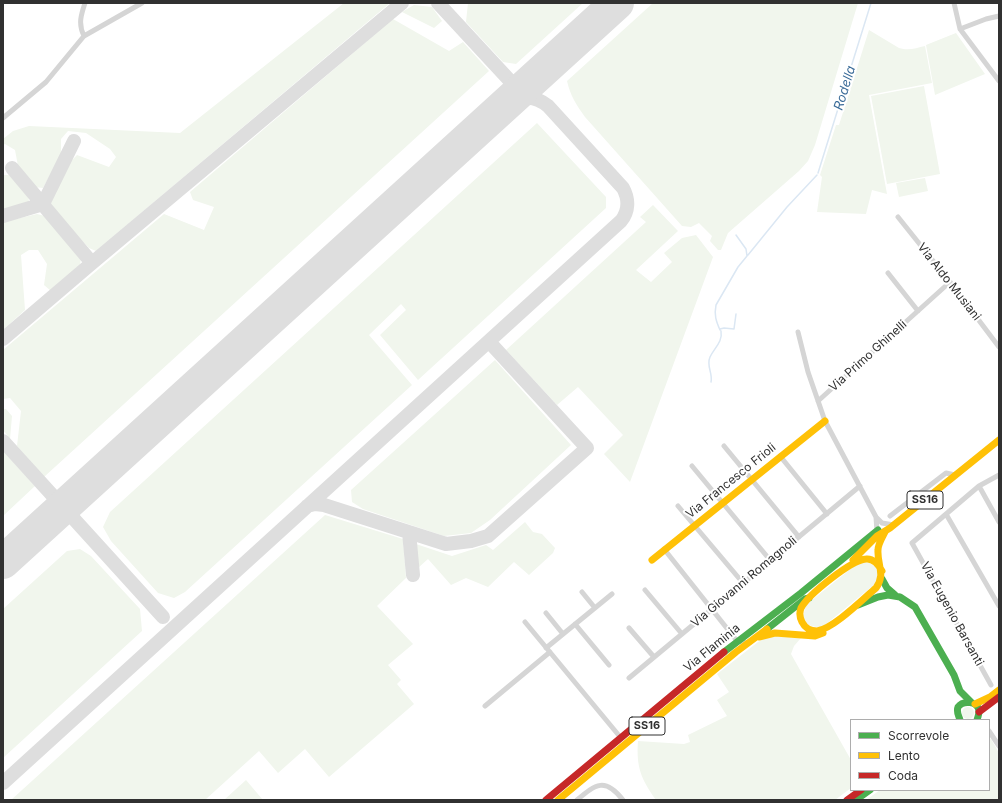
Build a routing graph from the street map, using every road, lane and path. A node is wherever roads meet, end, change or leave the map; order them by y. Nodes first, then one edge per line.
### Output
1 (85, 3) edge
2 (142, 3) edge
3 (954, 3) edge
4 (999, 16) edge
5 (960, 29) junction
6 (84, 36) junction
7 (999, 81) edge
8 (3, 118) edge
9 (898, 217) dead end
10 (888, 273) dead end
11 (950, 282) junction
12 (918, 311) junction
13 (798, 332) dead end
14 (999, 347) edge
15 (818, 401) junction
16 (825, 421) junction
17 (999, 440) edge
18 (724, 446) dead end
19 (780, 456) junction
20 (692, 466) dead end
21 (955, 475) junction
22 (999, 475) edge
23 (751, 480) junction
24 (860, 486) junction
25 (978, 486) junction
26 (723, 502) junction
27 (678, 506) dead end
28 (827, 514) junction
29 (946, 514) junction
30 (890, 516) dead end
31 (876, 517) junction
32 (999, 522) edge
33 (694, 525) junction
34 (894, 525) junction
35 (878, 533) junction
36 (799, 537) junction
37 (664, 550) junction
38 (652, 560) dead end
39 (770, 560) junction
40 (850, 564) junction
41 (882, 571) junction
42 (882, 579) junction
43 (743, 583) junction
44 (645, 590) dead end
45 (582, 592) dead end
46 (612, 594) dead end
47 (897, 596) junction
48 (809, 598) junction
49 (999, 606) edge
50 (854, 607) junction
51 (595, 608) junction
52 (712, 609) junction
53 (546, 613) dead end
54 (836, 621) junction
55 (525, 622) dead end
56 (575, 624) junction
57 (629, 628) dead end
58 (564, 634) junction
59 (682, 634) junction
60 (751, 640) junction
61 (737, 641) junction
62 (548, 650) junction
63 (654, 657) junction
64 (609, 665) dead end
65 (628, 678) dead end
66 (991, 685) dead end
67 (999, 690) edge
68 (960, 691) junction
69 (999, 697) edge
70 (973, 703) junction
71 (485, 706) dead end
72 (959, 706) junction
73 (979, 717) edge
74 (957, 718) edge
75 (990, 732) edge
76 (621, 738) junction
77 (999, 746) edge
78 (860, 791) edge
79 (869, 791) edge
80 (550, 799) edge
81 (558, 800) edge
82 (577, 800) edge
83 (623, 800) edge
84 (847, 800) edge
85 (856, 800) edge

1 - 6 street
2 - 6 street
3 - 5 street
4 - 5 street
5 - 7 street
6 - 8 street
9 - 11 street, Via Aldo Musiani
10 - 12 street
11 - 12 street, Via Primo Ghinelli
11 - 14 street, Via Aldo Musiani
12 - 15 street, Via Primo Ghinelli
13 - 15 street
15 - 16 street
16 - 19 main road, Via Francesco Frioli
16 - 24 street
17 - 21 main road, Via Flaminia / SS16
18 - 23 street
19 - 23 main road, Via Francesco Frioli
19 - 28 street
20 - 26 street
21 - 30 street, Via Flaminia
21 - 34 main road, Via Flaminia / SS16
22 - 25 street
23 - 26 main road, Via Francesco Frioli
23 - 36 street
24 - 28 street, Via Giovanni Romagnoli
24 - 31 street
25 - 29 street
25 - 32 street
26 - 33 main road, Via Francesco Frioli
26 - 39 street
27 - 33 street
28 - 36 street, Via Giovanni Romagnoli
29 - 49 street
29 - 66 street, Via Eugenio Barsanti
31 - 34 street
31 - 35 street
33 - 37 main road, Via Francesco Frioli
33 - 43 street
34 - 35 main road, Via Flaminia / SS16
35 - 40 main road, Via Flaminia / SS16
35 - 41 main road
35 - 61 main road, Via Flaminia
36 - 39 street, Via Giovanni Romagnoli
37 - 38 main road, Via Francesco Frioli
37 - 52 street
39 - 43 street, Via Giovanni Romagnoli
40 - 41 main road, Via Flaminia / SS16
40 - 48 main road, Via Flaminia / SS16
41 - 42 main road
42 - 47 main road
42 - 50 main road, Via Flaminia / SS16
43 - 52 street, Via Giovanni Romagnoli
44 - 59 street
45 - 51 street
46 - 51 street
47 - 50 main road
47 - 68 main road
48 - 54 main road, Via Flaminia / SS16
48 - 60 main road, Via Flaminia / SS16
50 - 54 main road, Via Flaminia / SS16
51 - 56 street
52 - 59 street, Via Giovanni Romagnoli
52 - 61 street
53 - 58 street
54 - 60 main road, Via Flaminia / SS16
55 - 62 street
56 - 58 street
56 - 64 street
57 - 63 street
58 - 62 street
59 - 63 street, Via Giovanni Romagnoli
60 - 61 street
60 - 81 main road, Via Flaminia / SS16
61 - 76 main road, Via Flaminia
62 - 71 street
62 - 76 street
63 - 65 street, Via Giovanni Romagnoli
67 - 70 main road
68 - 70 main road
68 - 72 main road
69 - 73 main road
70 - 72 main road
70 - 73 main road
72 - 74 main road
75 - 77 street
76 - 80 main road, Via Flaminia
78 - 84 main road
79 - 85 main road
82 - 83 street

